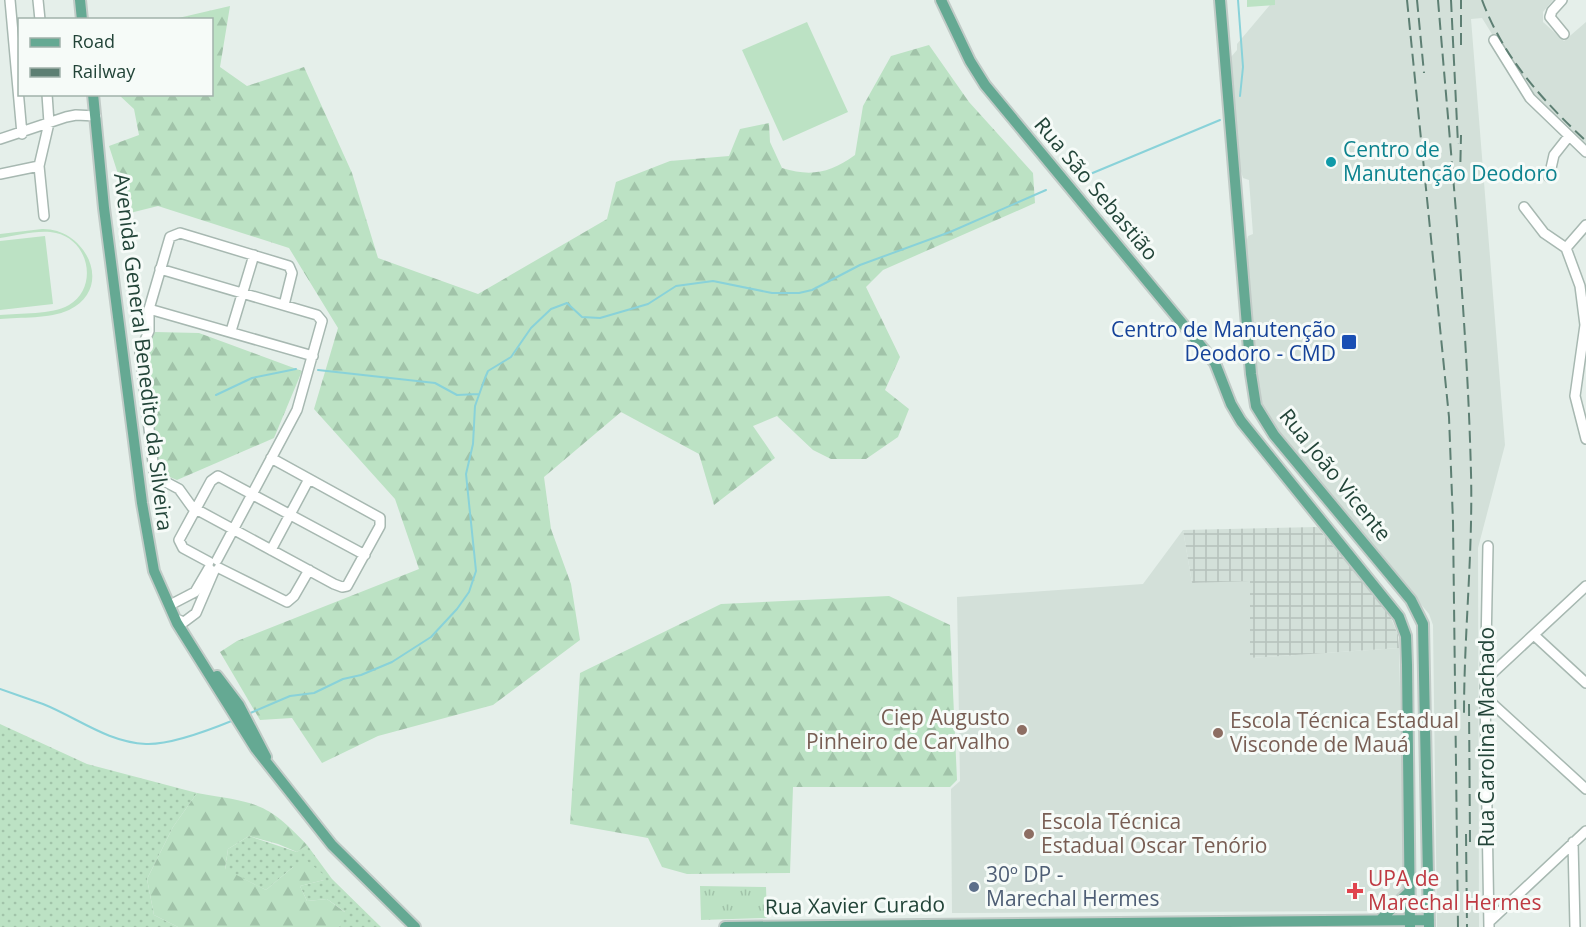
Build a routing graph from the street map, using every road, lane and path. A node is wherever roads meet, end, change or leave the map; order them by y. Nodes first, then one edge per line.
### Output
1 (10, 0) edge
2 (38, 0) edge
3 (80, 0) edge
4 (941, 0) edge
5 (1220, 0) edge
6 (1562, 0) edge
7 (40, 18) edge
8 (82, 18) edge
9 (1564, 34) dead end
10 (1494, 40) dead end
11 (18, 89) edge
12 (19, 96) edge
13 (47, 96) edge
14 (93, 96) edge
15 (96, 116) junction
16 (50, 123) junction
17 (22, 134) junction
18 (1569, 136) junction
19 (0, 139) edge
20 (1586, 152) edge
21 (39, 166) junction
22 (0, 174) edge
23 (1549, 177) dead end
24 (1524, 207) dead end
25 (44, 216) dead end
26 (1586, 225) edge
27 (1566, 248) junction
28 (254, 255) junction
29 (160, 269) junction
30 (243, 293) junction
31 (284, 305) junction
32 (148, 309) junction
33 (231, 331) junction
34 (313, 356) junction
35 (1228, 398) joint
36 (1586, 439) edge
37 (271, 458) junction
38 (309, 479) junction
39 (252, 494) junction
40 (195, 509) junction
41 (290, 514) junction
42 (233, 530) junction
43 (1488, 546) dead end
44 (271, 550) junction
45 (365, 555) junction
46 (1377, 558) junction
47 (214, 566) junction
48 (309, 570) junction
49 (1363, 570) junction
50 (1586, 586) edge
51 (175, 614) junction
52 (1535, 636) junction
53 (1407, 665) junction
54 (1425, 670) junction
55 (1485, 680) junction
56 (1586, 683) edge
57 (1485, 697) junction
58 (1586, 789) edge
59 (1428, 796) junction
60 (1408, 797) junction
61 (1586, 831) edge
62 (1573, 842) junction
63 (1409, 892) junction
64 (1381, 919) junction
65 (1330, 923) edge
66 (1410, 923) edge
67 (1183, 924) edge
68 (1253, 924) edge
69 (1429, 924) edge
70 (1489, 924) edge
71 (1093, 925) edge
72 (783, 926) edge
73 (867, 926) edge
74 (919, 926) edge
75 (415, 927) edge
76 (725, 927) edge
77 (1575, 927) edge

1 - 11 street
2 - 7 street
3 - 8 main road
4 - 35 main road, Rua São Sebastião
5 - 46 main road, Rua João Vicente
6 - 9 street
10 - 18 street
12 - 17 street
13 - 16 street
14 - 15 main road, Avenida General Benedito da Silveira
15 - 16 street
15 - 51 main road, Avenida General Benedito da Silveira
16 - 17 street
16 - 21 street
17 - 19 street
18 - 20 street
18 - 23 street
21 - 22 street
21 - 25 street
24 - 27 street
26 - 27 street
27 - 36 street
28 - 29 street
28 - 30 street
28 - 31 street
29 - 30 street
29 - 32 street
30 - 31 street
30 - 33 street
31 - 34 street
32 - 33 street
32 - 40 street
33 - 34 street
34 - 37 street
35 - 49 main road, Rua João Vicente
37 - 38 street
37 - 39 street
38 - 41 street
38 - 45 street
39 - 40 street
39 - 41 street
39 - 42 street
40 - 42 street
40 - 47 street
41 - 44 street
41 - 45 street
42 - 44 street
42 - 47 street
43 - 55 street, Rua Carolina Machado
44 - 48 street
45 - 48 street
46 - 49 main road
46 - 54 main road, Rua João Vicente
47 - 48 street
47 - 51 street
47 - 51 street
49 - 53 main road, Rua João Vicente
50 - 52 street
51 - 75 main road, Avenida General Benedito da Silveira
52 - 55 street
52 - 56 street
53 - 54 main road
53 - 60 main road, Rua João Vicente
54 - 59 main road, Rua João Vicente
55 - 57 street, Rua Carolina Machado
57 - 58 street
57 - 70 street, Rua Carolina Machado
59 - 60 main road
59 - 69 main road, Rua João Vicente
60 - 63 main road, Rua João Vicente
61 - 62 street
62 - 70 street
62 - 77 street
63 - 64 main road
63 - 66 main road, Rua João Vicente
64 - 65 main road, Rua Xavier Curado
64 - 66 main road, Rua Xavier Curado
65 - 68 main road, Rua Xavier Curado
66 - 69 main road, Rua Xavier Curado
67 - 68 main road, Rua Xavier Curado
67 - 71 main road, Rua Xavier Curado
71 - 74 main road, Rua Xavier Curado
72 - 73 main road, Rua Xavier Curado
72 - 76 main road, Rua Xavier Curado
73 - 74 main road, Rua Xavier Curado

